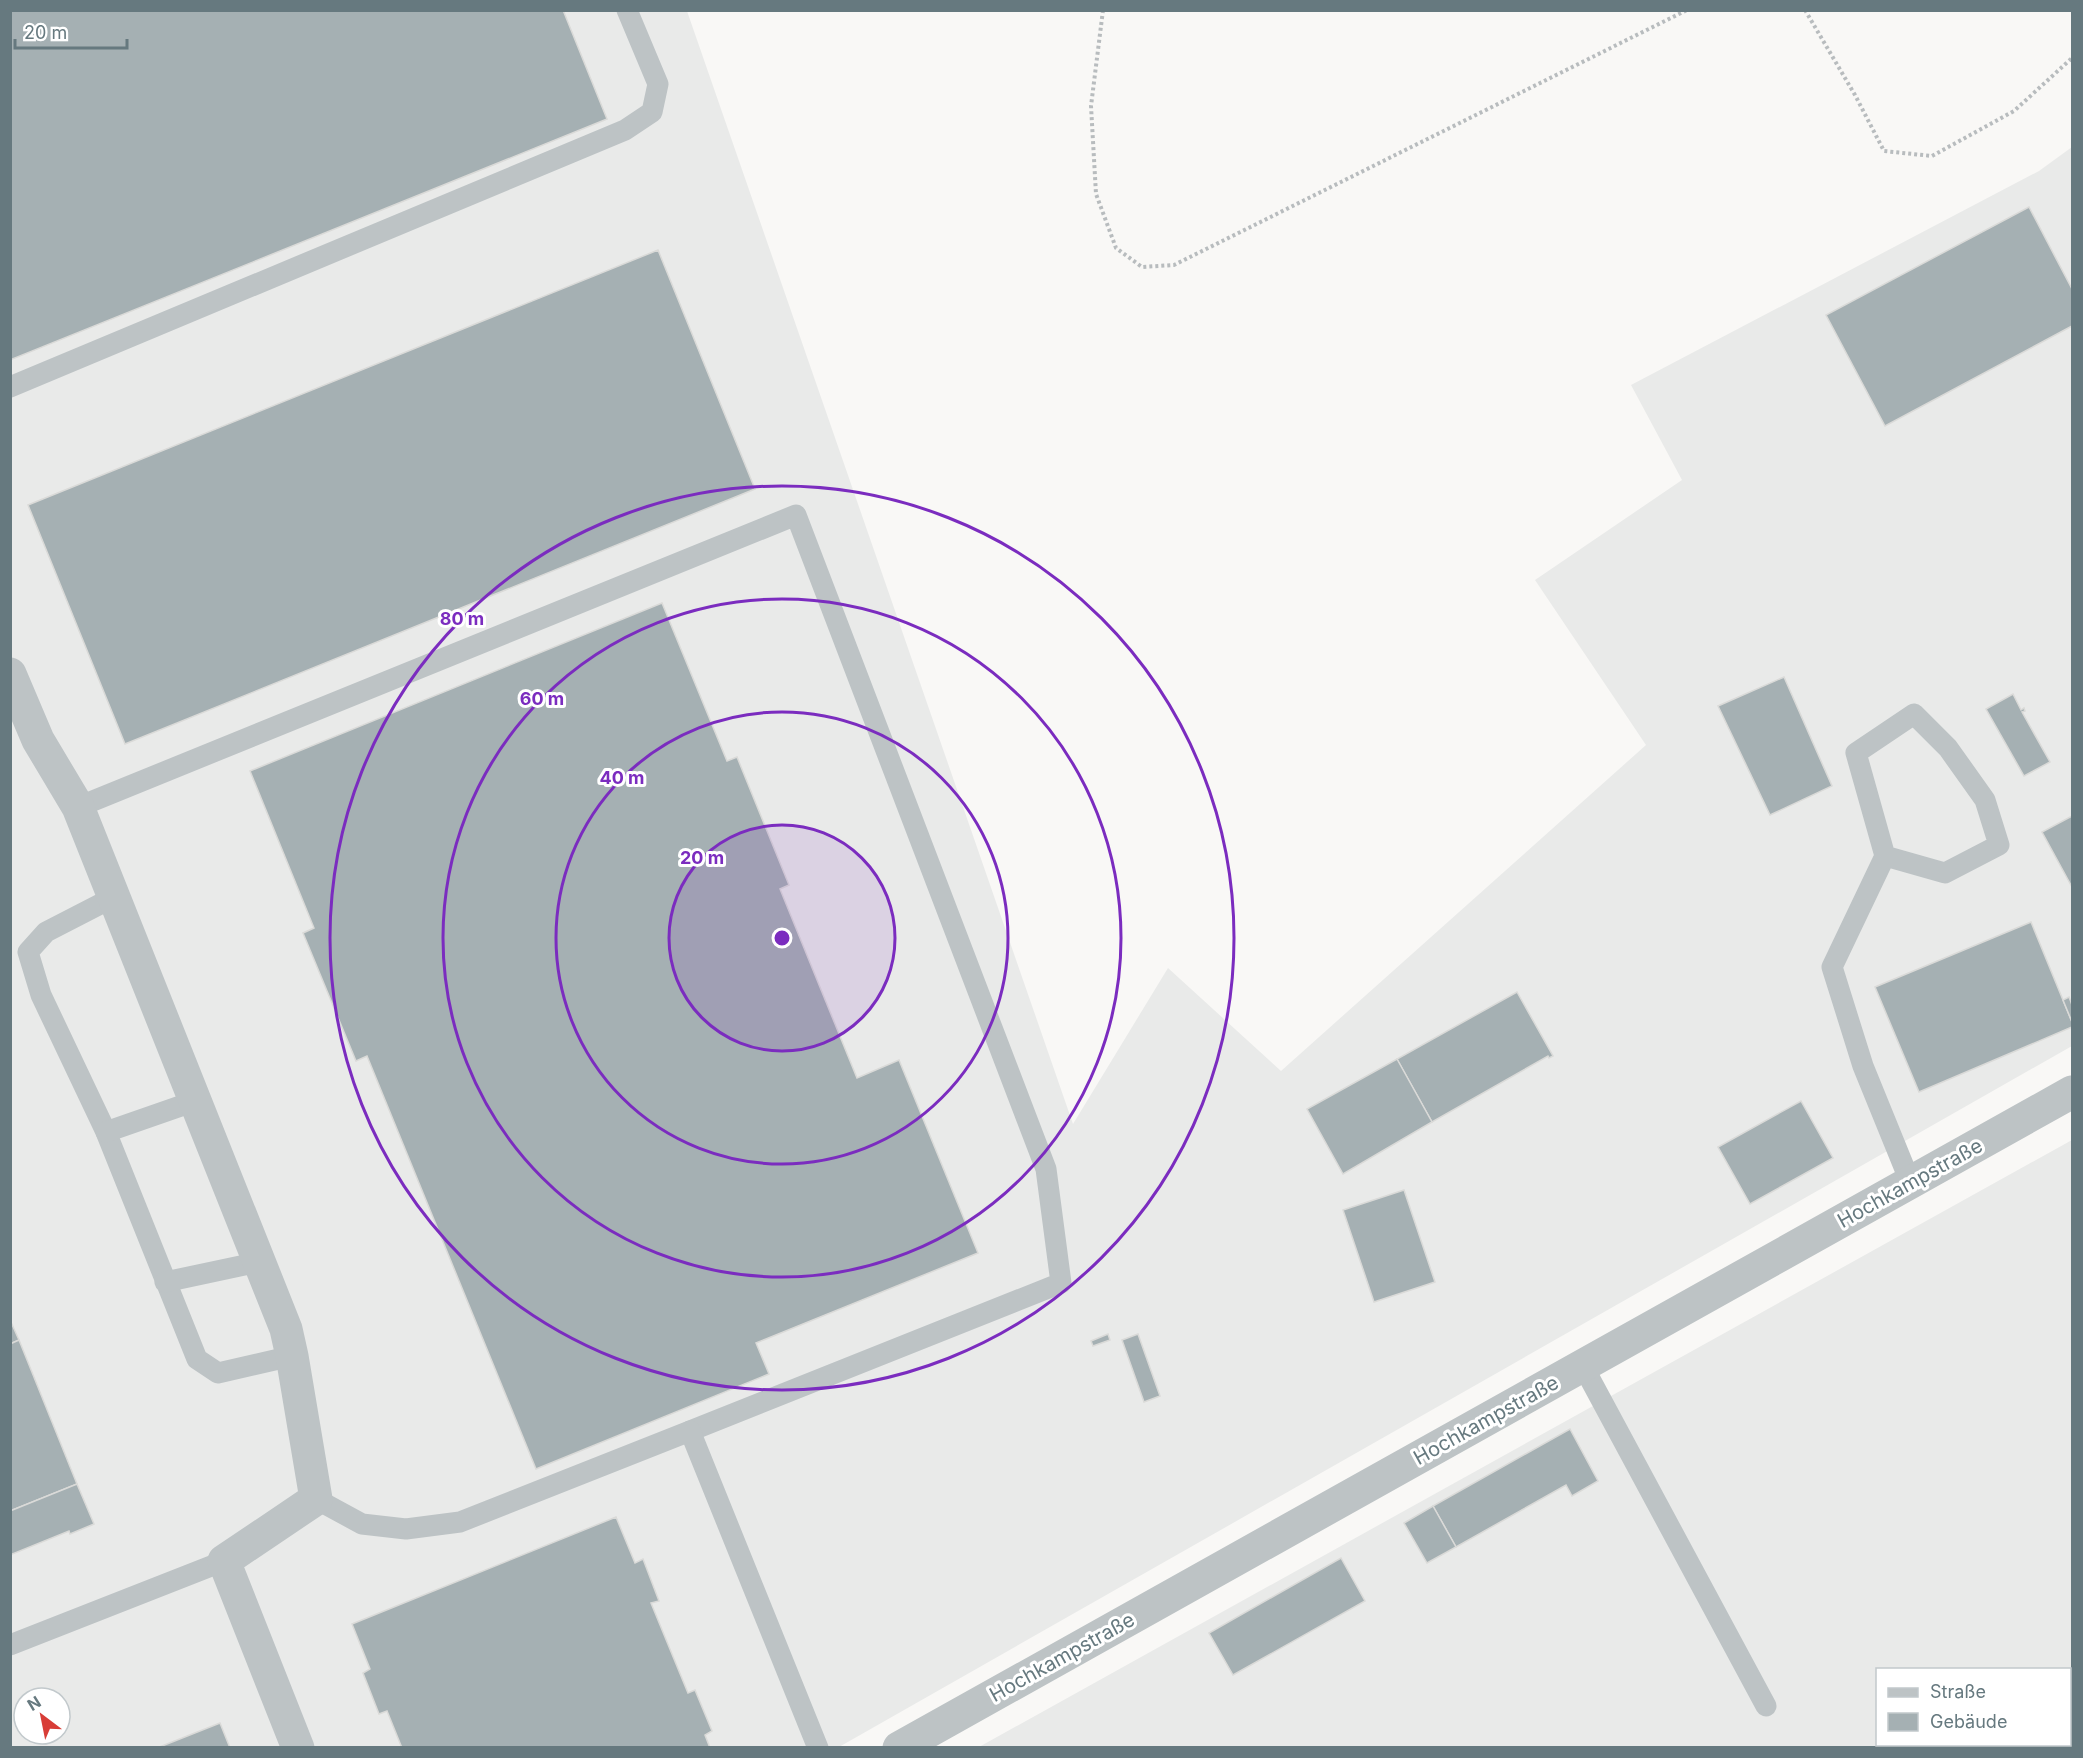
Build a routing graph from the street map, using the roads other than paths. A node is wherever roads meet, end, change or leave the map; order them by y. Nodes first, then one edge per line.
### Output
1 (627, 10) edge
2 (10, 387) edge
3 (10, 674) edge
4 (78, 807) junction
5 (1885, 856) junction
6 (114, 897) junction
7 (2073, 1092) edge
8 (195, 1101) junction
9 (106, 1132) junction
10 (1911, 1184) junction
11 (259, 1262) junction
12 (165, 1282) junction
13 (292, 1356) junction
14 (1583, 1366) junction
15 (690, 1431) junction
16 (316, 1499) junction
17 (224, 1562) junction
18 (10, 1645) edge
19 (1767, 1706) dead end
20 (298, 1748) edge
21 (818, 1748) edge
22 (899, 1748) edge

1 - 2 lane
3 - 4 street
4 - 6 street
4 - 15 lane
5 - 5 lane
5 - 10 lane
6 - 8 street
6 - 9 lane
7 - 10 street, Hochkampstraße
8 - 9 lane
8 - 11 street
9 - 12 lane
10 - 14 street, Hochkampstraße
11 - 12 lane
11 - 13 street
12 - 13 lane
13 - 16 street
14 - 19 lane
14 - 22 street, Hochkampstraße
15 - 16 lane
15 - 21 lane
16 - 17 street
17 - 18 lane
17 - 20 street

